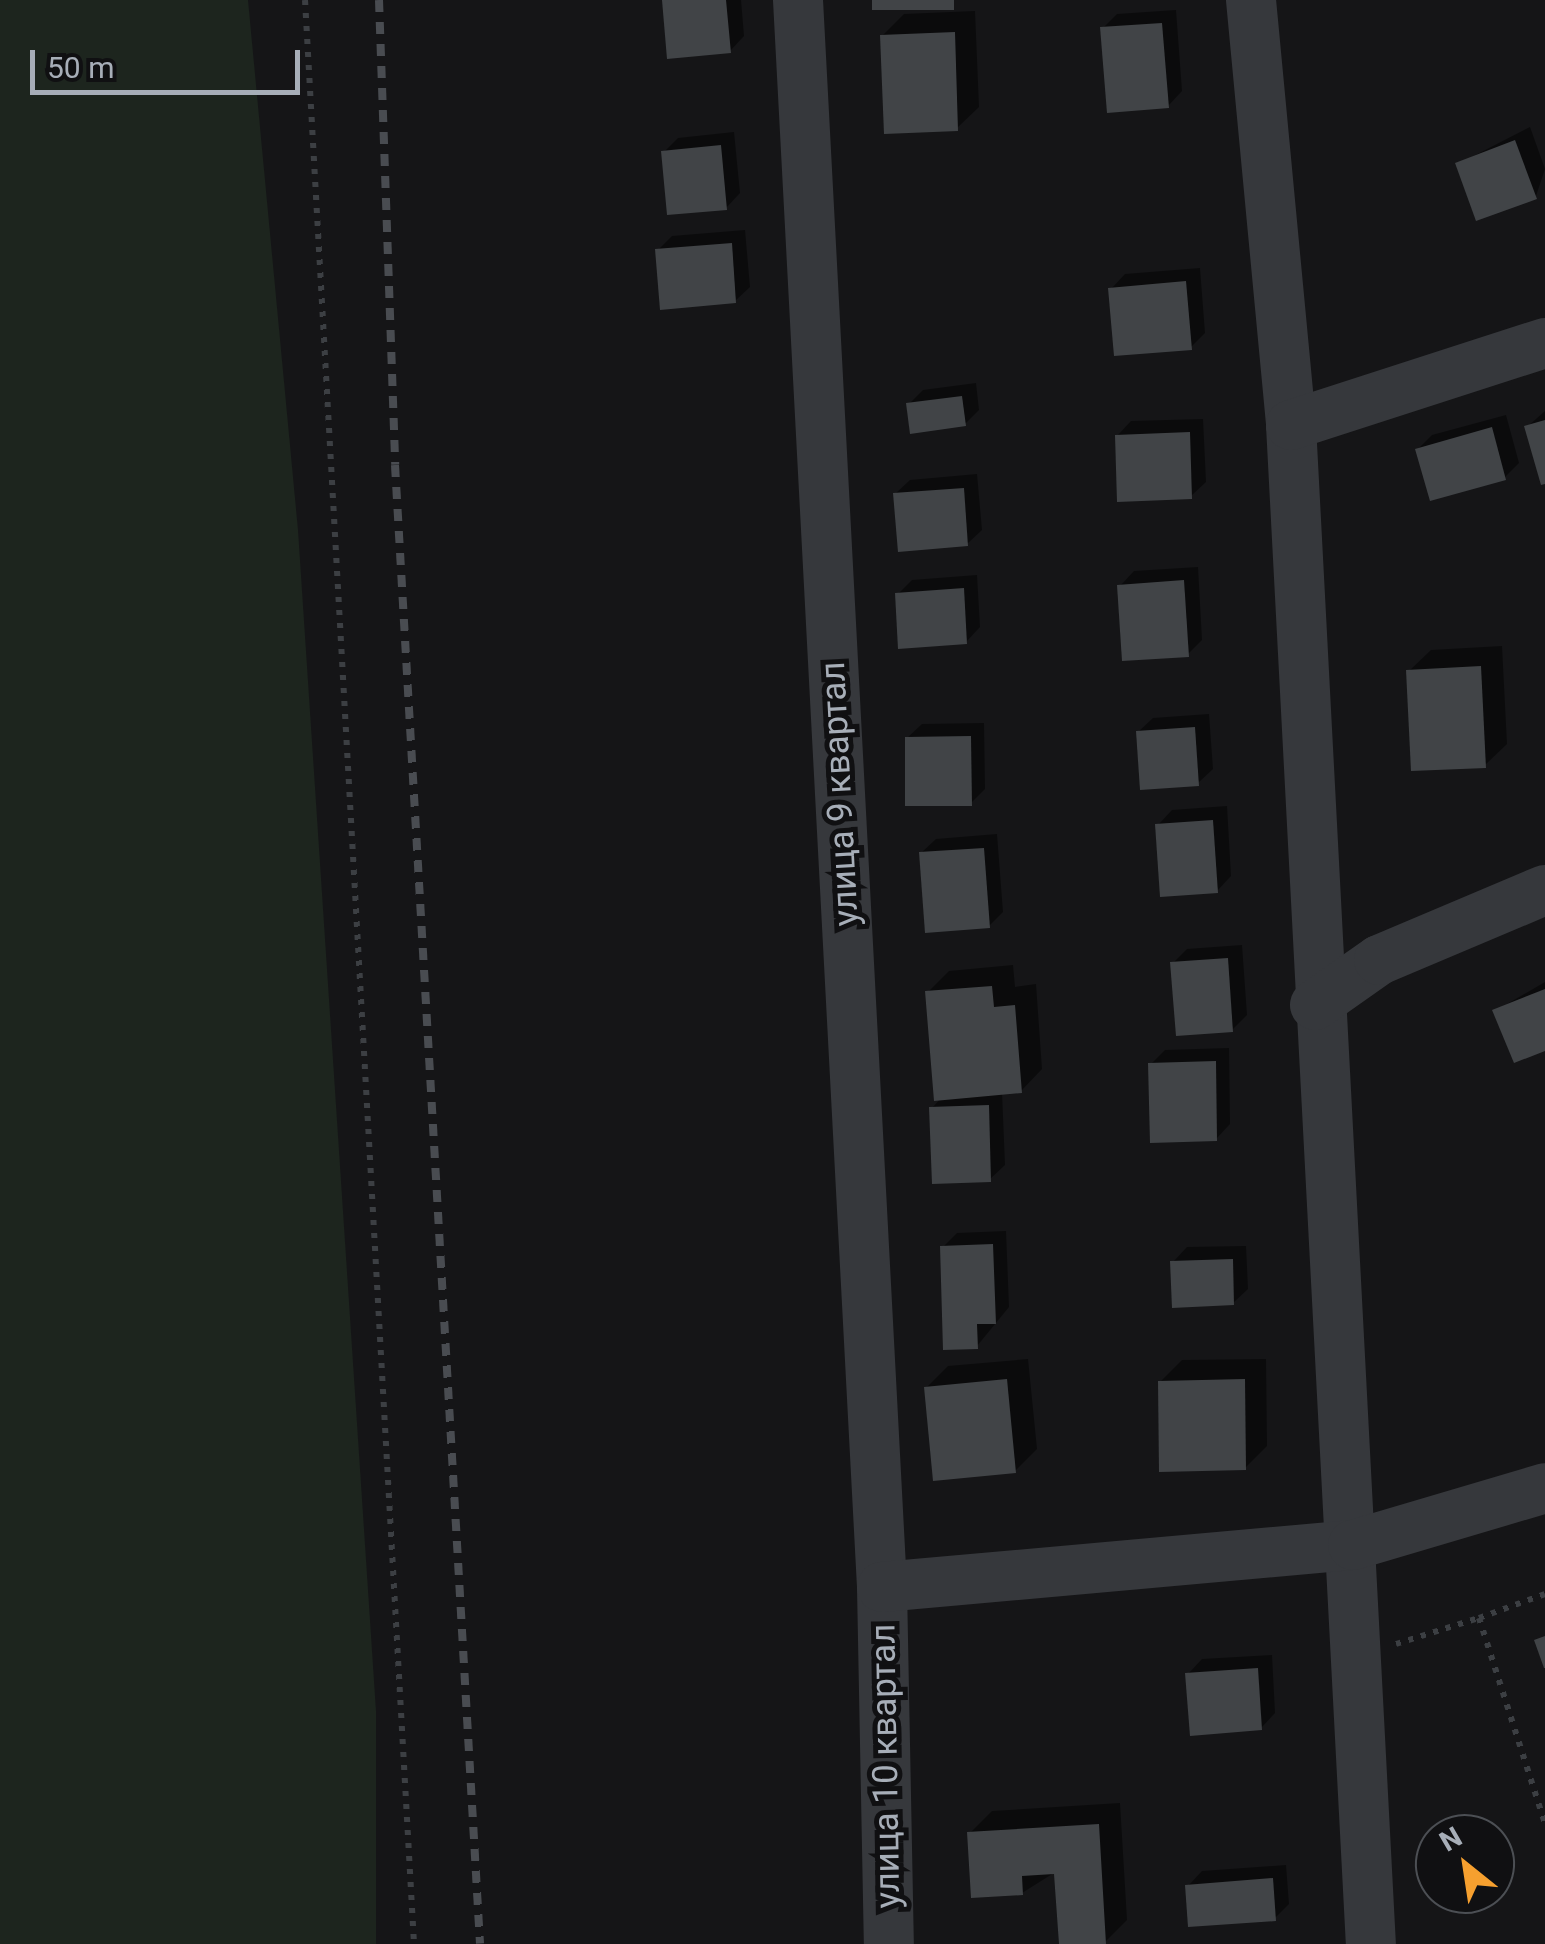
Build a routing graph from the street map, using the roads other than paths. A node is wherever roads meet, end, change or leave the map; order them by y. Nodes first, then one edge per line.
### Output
1 (798, 0) edge
2 (1251, 0) edge
3 (1545, 343) edge
4 (1292, 425) junction
5 (1545, 890) edge
6 (1315, 1005) junction
7 (1545, 1488) edge
8 (1352, 1545) junction
9 (882, 1588) junction
10 (889, 1944) edge
11 (1371, 1944) edge

1 - 9 street, улица 9 квартал
2 - 4 street
3 - 4 street
4 - 6 street
5 - 6 street
6 - 8 street
7 - 8 street
8 - 9 street
8 - 11 street
9 - 10 street, улица 10 квартал

